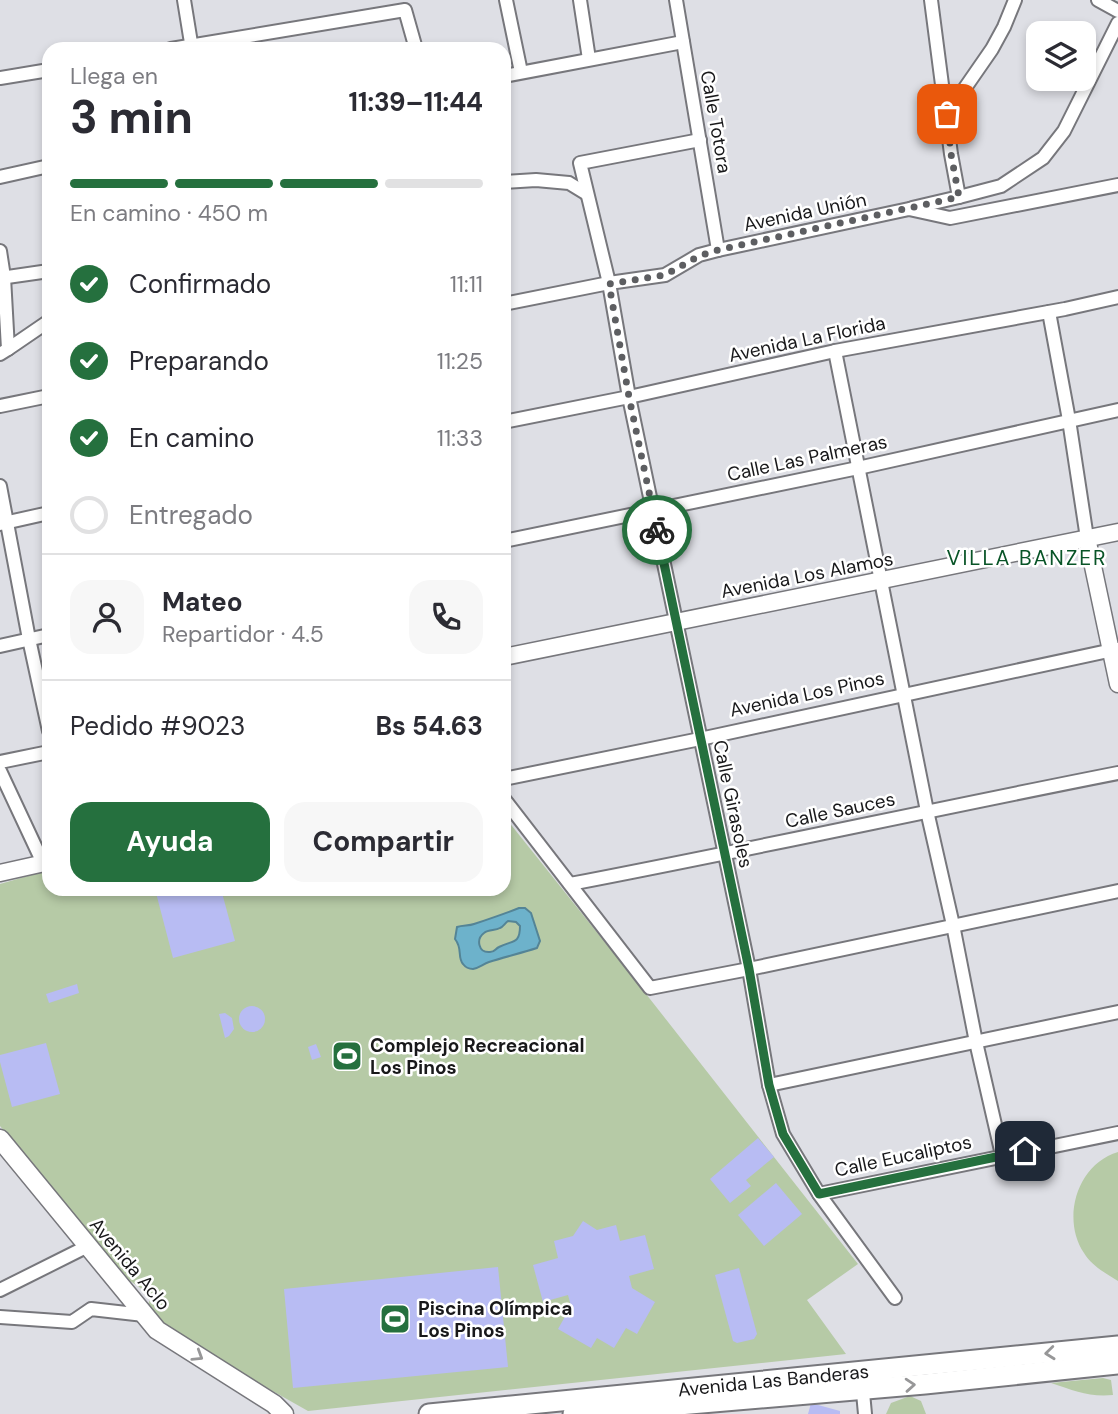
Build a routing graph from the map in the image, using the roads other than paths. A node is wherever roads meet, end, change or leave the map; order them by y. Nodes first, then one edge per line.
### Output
1 (184, 0) edge
2 (506, 0) edge
3 (580, 0) edge
4 (676, 0) edge
5 (932, 0) edge
6 (1015, 0) edge
7 (1098, 0) edge
8 (1118, 11) edge
9 (1118, 23) edge
10 (191, 42) edge
11 (221, 42) edge
12 (414, 42) edge
13 (683, 42) junction
14 (589, 59) junction
15 (42, 71) edge
16 (521, 72) junction
17 (511, 74) edge
18 (0, 78) edge
19 (947, 114) junction
20 (700, 140) junction
21 (42, 168) edge
22 (0, 177) edge
23 (511, 182) edge
24 (1118, 185) edge
25 (587, 194) junction
26 (959, 197) junction
27 (914, 208) junction
28 (718, 250) junction
29 (0, 251) edge
30 (42, 272) edge
31 (2, 278) edge
32 (609, 284) junction
33 (1118, 297) edge
34 (511, 303) edge
35 (1049, 312) junction
36 (42, 326) edge
37 (835, 351) junction
38 (4, 352) edge
39 (42, 397) edge
40 (629, 397) junction
41 (0, 406) edge
42 (1118, 410) edge
43 (1069, 420) junction
44 (511, 421) edge
45 (858, 468) junction
46 (0, 486) edge
47 (652, 510) junction
48 (42, 515) edge
49 (4, 524) edge
50 (1118, 532) edge
51 (1087, 538) junction
52 (511, 540) edge
53 (881, 581) junction
54 (676, 623) junction
55 (42, 636) edge
56 (30, 639) junction
57 (0, 646) edge
58 (1114, 649) edge
59 (511, 656) edge
60 (1118, 684) edge
61 (904, 694) junction
62 (42, 696) edge
63 (699, 739) junction
64 (42, 753) edge
65 (0, 762) edge
66 (0, 771) edge
67 (1118, 773) edge
68 (511, 778) edge
69 (5, 795) edge
70 (511, 808) edge
71 (927, 811) junction
72 (725, 854) junction
73 (42, 855) edge
74 (42, 863) edge
75 (0, 873) edge
76 (569, 884) junction
77 (1118, 891) edge
78 (953, 925) junction
79 (749, 969) junction
80 (1118, 1012) edge
81 (975, 1042) junction
82 (769, 1085) junction
83 (1118, 1133) edge
84 (4, 1150) edge
85 (1002, 1155) junction
86 (819, 1194) junction
87 (88, 1246) junction
88 (0, 1290) edge
89 (895, 1297) dead end
90 (144, 1315) junction
91 (0, 1317) edge
92 (1118, 1346) edge
93 (1118, 1364) edge
94 (862, 1380) junction
95 (730, 1407) edge
96 (634, 1411) edge
97 (284, 1414) edge
98 (429, 1414) edge
99 (573, 1414) edge
100 (865, 1414) edge

1 - 10 street
2 - 16 street
3 - 14 street
4 - 13 street, Calle Totora
5 - 19 street
6 - 19 street
7 - 8 street
9 - 26 street
11 - 12 street
13 - 14 street
13 - 20 street, Calle Totora
14 - 16 street
15 - 18 street
16 - 17 street
19 - 26 street
20 - 25 street, Calle Girasoles
20 - 28 street, Calle Totora
21 - 22 street
23 - 25 street
24 - 27 street, Avenida Unión
25 - 32 street, Calle Girasoles
26 - 27 street
27 - 28 street, Avenida Unión
28 - 32 street, Avenida Unión
29 - 31 street
30 - 31 street
31 - 38 street
32 - 34 street, Avenida Unión
32 - 40 street, Calle Girasoles
33 - 35 street, Avenida La Florida
35 - 37 street, Avenida La Florida
35 - 43 street
36 - 38 street
37 - 40 street, Avenida La Florida
37 - 45 street
39 - 41 street
40 - 44 street, Avenida La Florida
40 - 47 street, Calle Girasoles
42 - 43 street, Calle Las Palmeras
43 - 45 street, Calle Las Palmeras
43 - 51 street
45 - 47 street, Calle Las Palmeras
45 - 53 street
46 - 49 street
47 - 52 street, Calle Las Palmeras
47 - 54 street, Calle Girasoles
48 - 49 street
49 - 56 street
50 - 51 street, Avenida Los Alamos
51 - 53 street, Avenida Los Alamos
51 - 58 street
53 - 54 street, Avenida Los Alamos
53 - 61 street
54 - 59 street, Avenida Los Alamos
54 - 63 street, Calle Girasoles
55 - 56 street
56 - 57 street
56 - 62 street
58 - 60 street
58 - 61 street, Avenida Los Pinos
61 - 63 street, Avenida Los Pinos
61 - 71 street
63 - 68 street, Avenida Los Pinos
63 - 72 street, Calle Girasoles
64 - 65 street
66 - 69 street
67 - 71 street, Calle Sauces
69 - 73 street
70 - 76 street
71 - 72 street, Calle Sauces
71 - 78 street
72 - 76 street, Calle Sauces
72 - 79 street, Calle Girasoles
74 - 75 street
76 - 79 street
77 - 78 street
78 - 79 street
78 - 81 street
79 - 82 street, Calle Girasoles
80 - 81 street
81 - 82 street
81 - 85 street
82 - 86 street, Calle Girasoles
83 - 85 street, Calle Eucaliptos
84 - 87 main road, Avenida Aclo
85 - 86 street, Calle Eucaliptos
86 - 89 street, Calle Girasoles
87 - 88 street
87 - 90 main road, Avenida Aclo
90 - 91 street
90 -> 97 main road, Avenida Aclo
92 -> 94 main road, Avenida Las Banderas
94 -> 93 main road, Avenida Las Banderas
94 - 95 main road, Avenida Las Banderas
94 - 98 main road, Avenida Las Banderas
94 - 100 street
95 - 96 main road, Avenida Las Banderas
96 - 99 main road, Avenida Las Banderas

